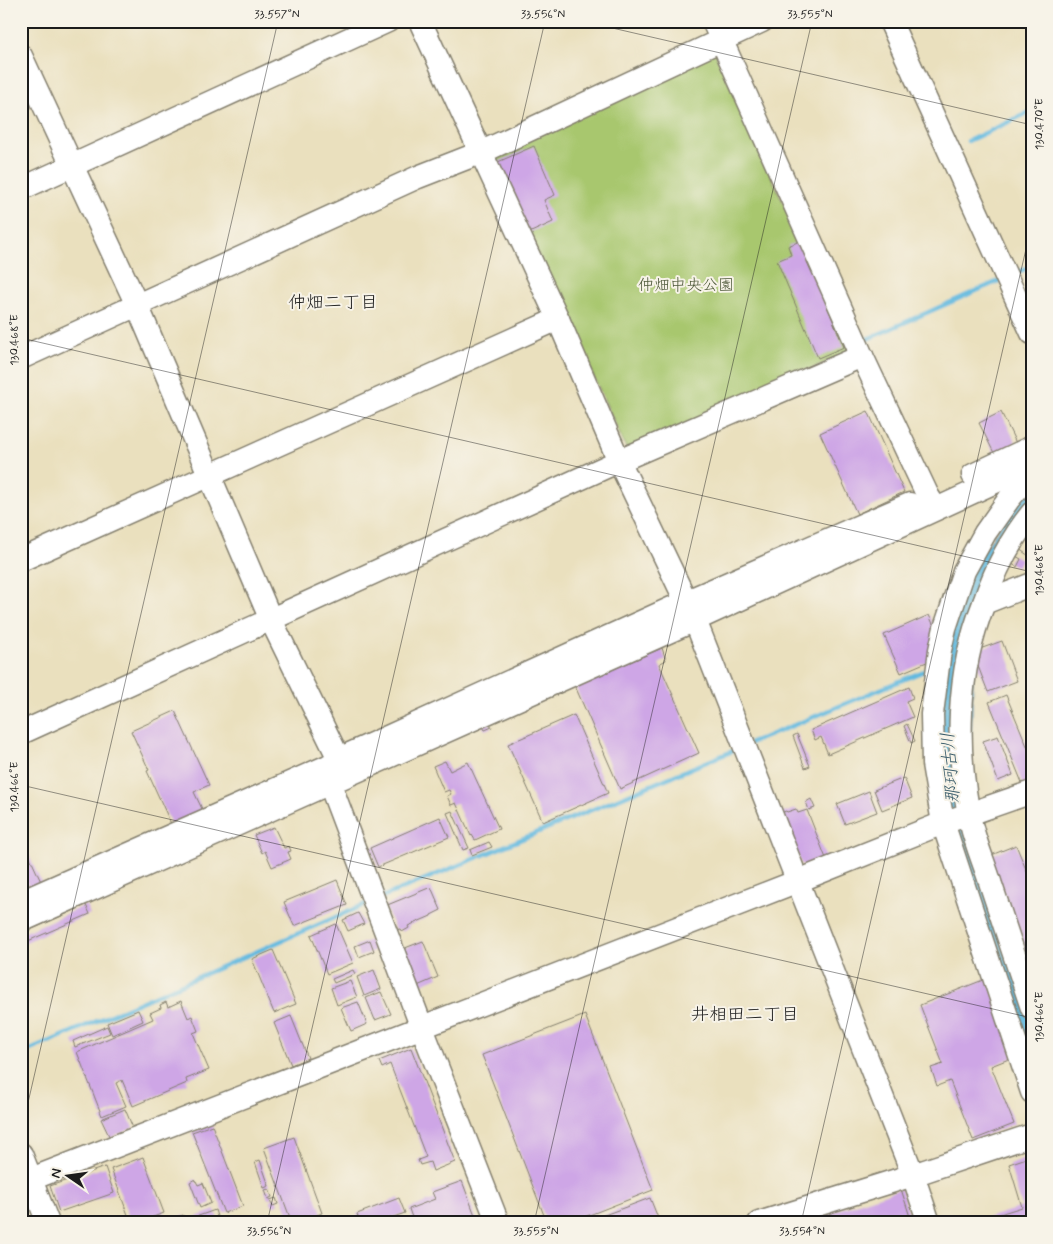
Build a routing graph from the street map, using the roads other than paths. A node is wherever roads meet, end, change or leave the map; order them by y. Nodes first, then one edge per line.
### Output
1 (388, 21) edge
2 (420, 21) edge
3 (762, 21) edge
4 (890, 21) edge
5 (717, 31) edge
6 (21, 56) edge
7 (482, 152) junction
8 (72, 166) junction
9 (21, 189) edge
10 (137, 305) junction
11 (558, 319) junction
12 (1032, 333) edge
13 (862, 356) junction
14 (21, 358) edge
15 (1032, 447) edge
16 (618, 461) junction
17 (1032, 464) edge
18 (1032, 471) edge
19 (210, 474) junction
20 (932, 502) junction
21 (1032, 513) edge
22 (21, 560) edge
23 (1032, 584) edge
24 (984, 603) junction
25 (690, 611) junction
26 (271, 620) junction
27 (21, 733) edge
28 (333, 769) junction
29 (1032, 792) edge
30 (970, 814) junction
31 (943, 823) junction
32 (798, 881) junction
33 (21, 902) edge
34 (21, 921) edge
35 (1032, 1008) edge
36 (422, 1028) junction
37 (1032, 1092) edge
38 (1032, 1135) edge
39 (21, 1154) edge
40 (913, 1175) junction
41 (26, 1181) edge
42 (48, 1223) edge
43 (498, 1223) edge
44 (759, 1223) edge
45 (929, 1223) edge

1 - 8 street
2 - 7 street
3 - 5 street
4 - 12 street
5 - 7 street
5 - 13 street
6 - 8 street
7 - 10 street
7 - 11 street
8 - 9 street
8 - 10 street
10 - 14 street
10 - 19 street
11 - 16 street
11 - 19 street
13 - 16 street
13 - 20 street
15 - 20 street
16 - 25 street
16 - 26 street
17 - 20 street
18 - 31 street
19 - 22 street
19 - 26 street
20 - 25 street
21 - 24 street
23 - 24 street
24 - 30 street
25 - 28 street
25 - 32 street
26 - 27 street
26 - 28 street
28 - 33 street
28 - 34 street
28 - 36 street
29 - 30 street
30 - 31 street
30 - 35 street
31 - 32 street
31 - 37 street
32 - 36 street
32 - 40 street
36 - 41 street
36 - 43 street
38 - 40 street
39 - 41 street
40 - 44 street
40 - 45 street
41 - 42 street

